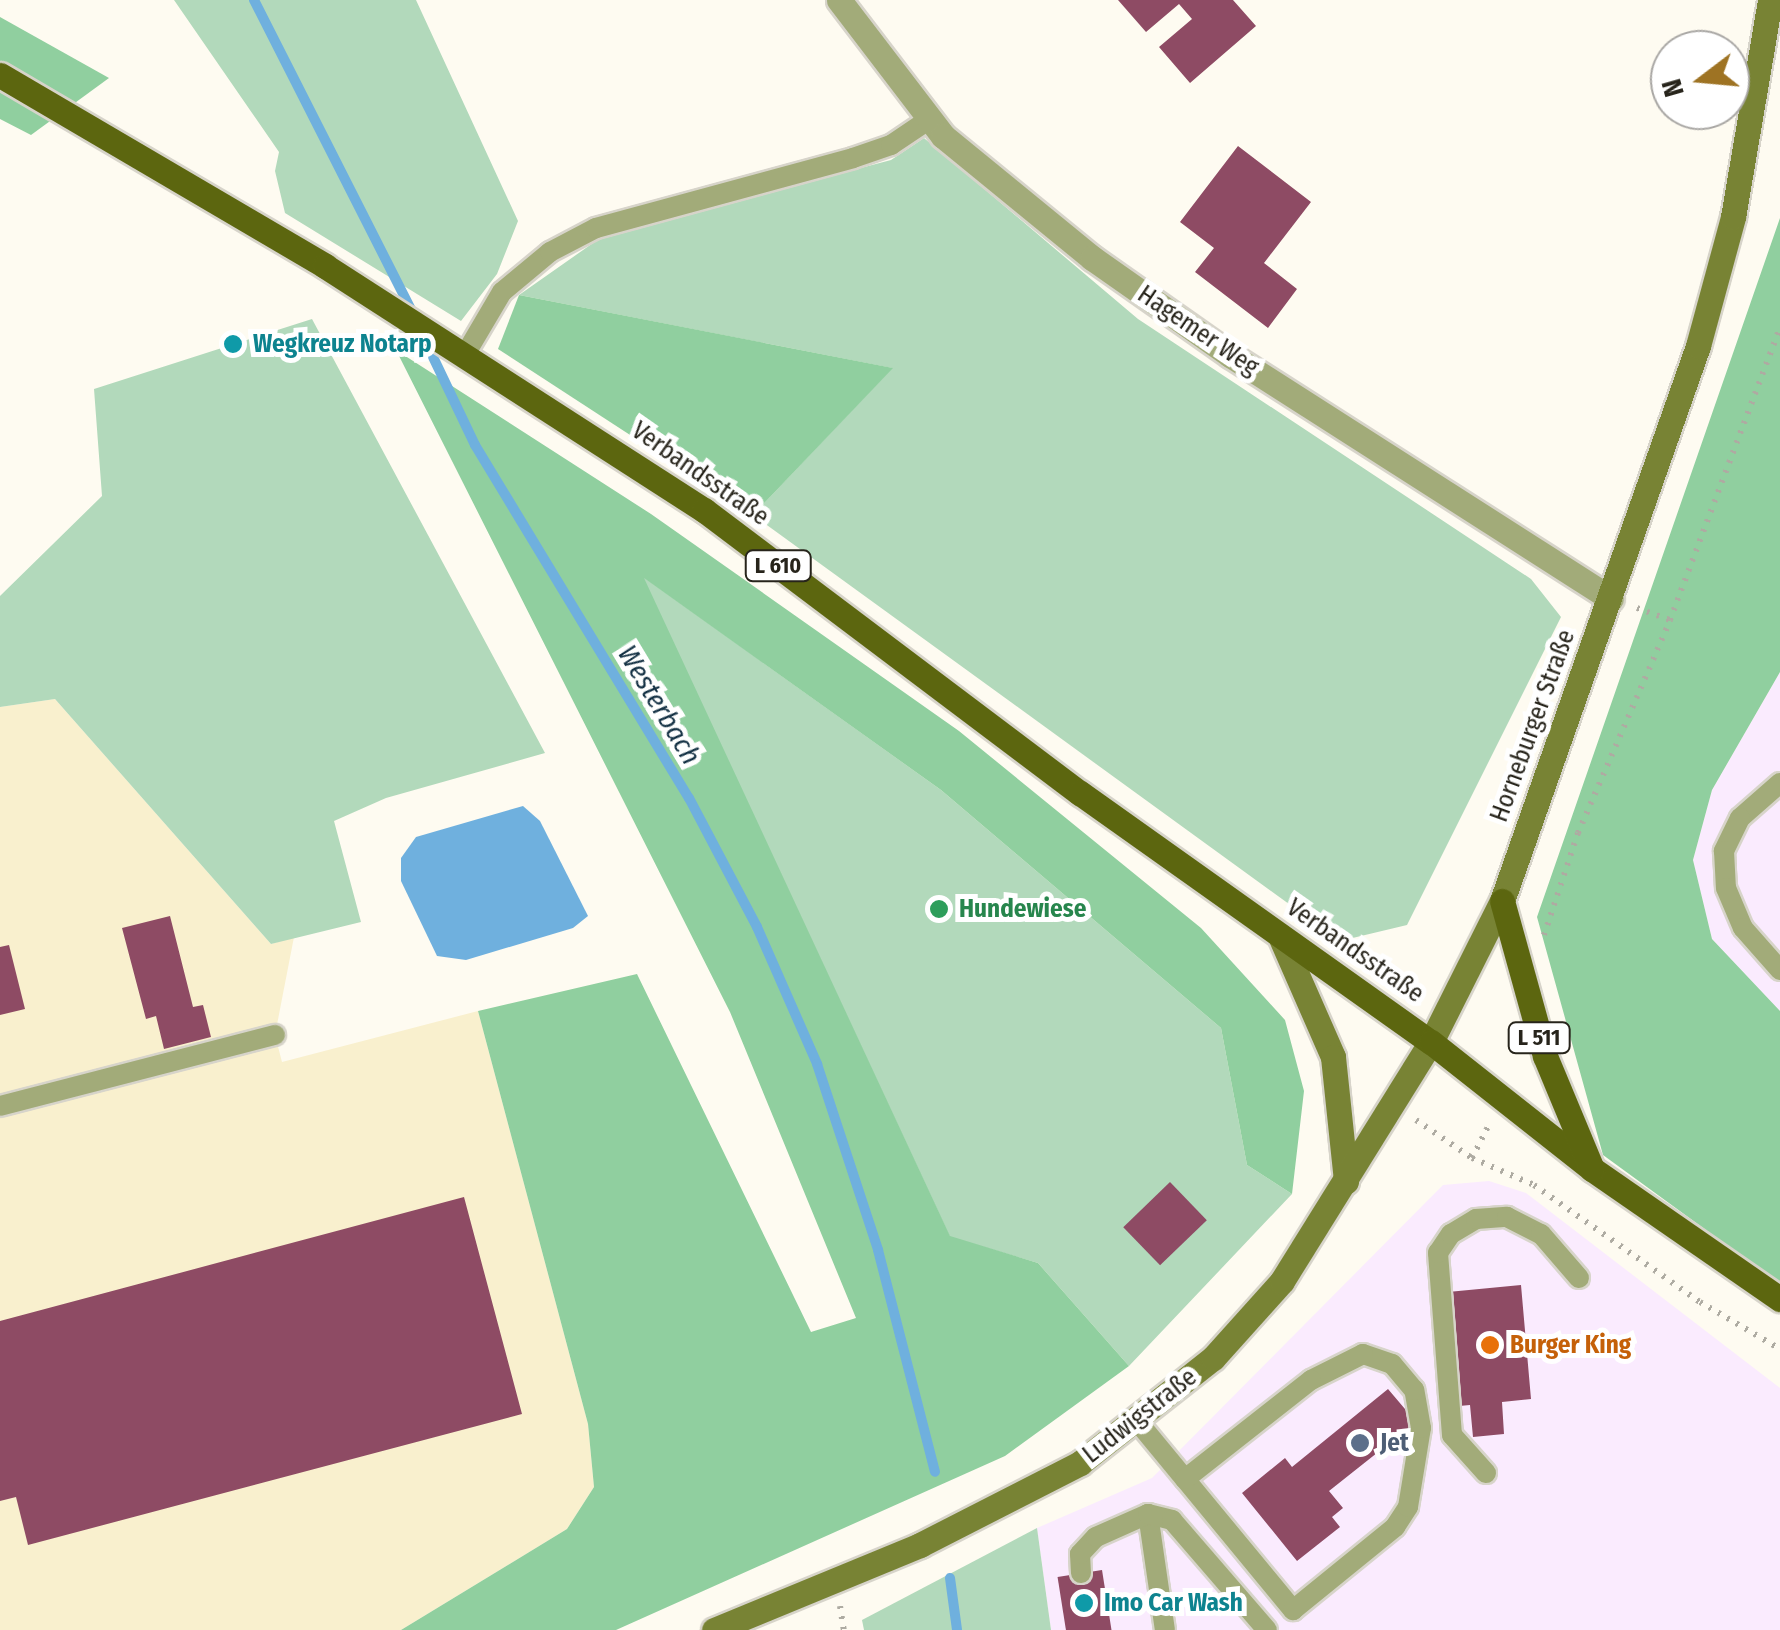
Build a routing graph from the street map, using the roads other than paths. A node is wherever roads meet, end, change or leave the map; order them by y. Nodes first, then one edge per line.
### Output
1 (839, 0) edge
2 (1770, 0) edge
3 (0, 75) edge
4 (928, 120) junction
5 (466, 353) junction
6 (1611, 599) junction
7 (1780, 784) edge
8 (1502, 901) junction
9 (1280, 936) junction
10 (1780, 970) edge
11 (275, 1035) dead end
12 (1431, 1042) junction
13 (0, 1106) edge
14 (1592, 1168) junction
15 (1346, 1181) junction
16 (1579, 1278) dead end
17 (1780, 1299) edge
18 (1138, 1422) junction
19 (1486, 1473) dead end
20 (1185, 1479) junction
21 (1148, 1514) junction
22 (1081, 1572) dead end
23 (1293, 1610) junction
24 (714, 1630) edge
25 (1165, 1630) edge
26 (1268, 1630) edge

1 - 4 street, Hagemer Weg
2 - 6 main road, Horneburger Straße
3 - 5 main road, Verbandsstraße / L 610
4 - 5 lane
4 - 6 street, Hagemer Weg
5 - 9 main road, Verbandsstraße / L 610
6 - 8 main road, Horneburger Straße
7 - 10 lane
8 - 12 main road, Horneburger Straße
8 - 14 main road, L 511
9 - 12 main road, Verbandsstraße / L 610
9 - 15 main road
11 - 13 lane
12 - 14 main road, L 511
12 - 15 main road, Ludwigstraße
14 - 17 main road, L 511
15 - 18 main road, Ludwigstraße
16 - 19 lane
18 - 20 lane
18 - 24 main road, Ludwigstraße
20 - 23 lane
20 - 23 lane
21 - 22 lane
21 - 25 lane
21 - 26 lane
23 - 26 lane

